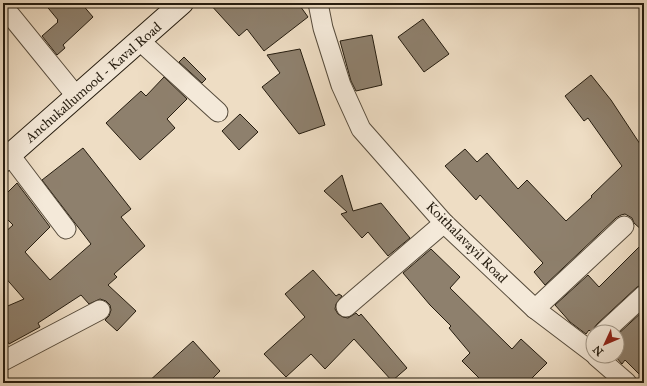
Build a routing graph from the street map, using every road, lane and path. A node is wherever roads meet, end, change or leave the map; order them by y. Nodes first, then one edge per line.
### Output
1 (182, 3) edge
2 (318, 3) edge
3 (3, 6) edge
4 (140, 41) junction
5 (77, 96) junction
6 (218, 112) dead end
7 (6, 158) edge
8 (444, 223) junction
9 (624, 226) dead end
10 (66, 229) dead end
11 (644, 294) edge
12 (346, 307) dead end
13 (535, 309) junction
14 (100, 310) dead end
15 (612, 324) edge
16 (585, 345) edge
17 (3, 361) edge
18 (607, 364) edge
19 (627, 383) edge

1 - 4 street, Anchukallumood - Kaval Road
2 - 8 street, Koithalavayil Road
3 - 5 street
4 - 5 street, Anchukallumood - Kaval Road
4 - 6 street
5 - 7 street, Anchukallumood - Kaval Road
7 - 10 street
8 - 12 street
8 - 13 street, Koithalavayil Road
9 - 13 street
11 - 15 street
13 - 16 street, Koithalavayil Road
14 - 17 street
18 - 19 street, Koithalavayil Road

